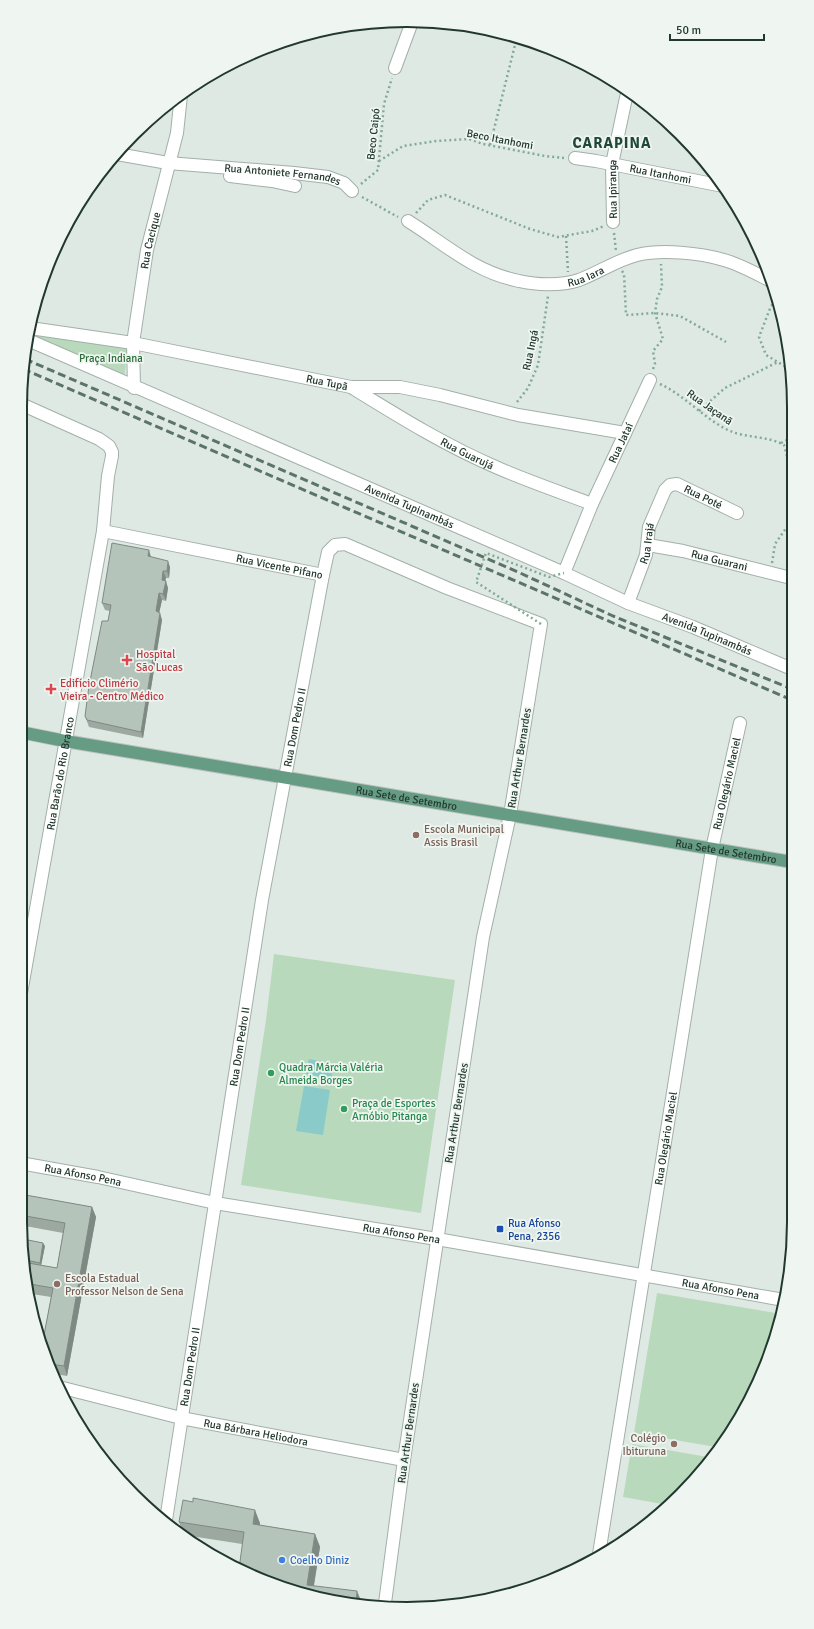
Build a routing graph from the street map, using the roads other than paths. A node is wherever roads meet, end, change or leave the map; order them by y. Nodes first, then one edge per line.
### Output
1 (410, 27) edge
2 (395, 68) road end
3 (626, 97) edge
4 (180, 103) edge
5 (122, 155) edge
6 (575, 158) road end
7 (168, 163) junction
8 (185, 164) junction
9 (612, 164) junction
10 (714, 184) edge
11 (295, 186) dead end
12 (352, 191) road end
13 (408, 221) road end
14 (613, 222) road end
15 (764, 278) edge
16 (35, 329) edge
17 (32, 342) edge
18 (133, 343) junction
19 (650, 380) road end
20 (351, 387) junction
21 (134, 388) junction
22 (27, 407) edge
23 (624, 433) junction
24 (670, 485) joint
25 (592, 504) junction
26 (737, 513) dead end
27 (103, 531) junction
28 (648, 545) junction
29 (564, 573) junction
30 (323, 575) junction
31 (787, 577) edge
32 (628, 603) junction
33 (541, 624) joint
34 (787, 667) edge
35 (740, 723) dead end
36 (27, 733) edge
37 (65, 741) junction
38 (285, 777) junction
39 (510, 815) junction
40 (712, 849) junction
41 (787, 861) edge
42 (27, 959) edge
43 (27, 1164) edge
44 (215, 1203) junction
45 (437, 1239) junction
46 (644, 1276) junction
47 (779, 1299) edge
48 (65, 1389) edge
49 (181, 1418) junction
50 (404, 1460) junction
51 (167, 1516) edge
52 (600, 1549) edge
53 (385, 1601) edge

1 - 2 street
3 - 9 street, Rua Ipiranga
4 - 7 street, Rua Cacique
5 - 7 street, Rua Antoniete Fernandes
6 - 9 street, Rua Itanhomi
7 - 8 street, Rua Antoniete Fernandes
7 - 18 street, Rua Cacique
8 - 11 street, Rua Antoniete Fernandes
8 - 12 street, Rua Antoniete Fernandes
9 - 10 street, Rua Itanhomi
9 - 14 street, Rua Ipiranga
13 - 15 street, Rua Iara
16 - 18 street, Rua Tupã
17 - 21 street, Avenida Tupinambás
18 - 20 street, Rua Tupã
18 - 21 street, Rua Cacique
19 - 23 street, Rua Jataí
20 - 23 street, Rua Tupã
20 - 25 street, Rua Guarujá
21 - 29 street, Avenida Tupinambás
22 - 27 street, Rua Barão do Rio Branco
23 - 25 street, Rua Jataí
24 - 26 street, Rua Poté
24 - 28 street, Rua Irajá
25 - 29 street, Rua Jataí
27 - 30 street, Rua Vicente Pifano
27 - 37 street, Rua Barão do Rio Branco
28 - 31 street, Rua Guarani
28 - 32 street, Rua Irajá
29 - 32 street, Avenida Tupinambás
30 - 33 street, Rua Vicente Pifano
30 - 38 street, Rua Dom Pedro II
32 - 34 street, Avenida Tupinambás
33 - 39 street, Rua Arthur Bernardes
35 - 40 street, Rua Olegário Maciel
36 - 37 main road, Rua Sete de Setembro
37 - 38 main road, Rua Sete de Setembro
37 - 42 street, Rua Barão do Rio Branco
38 - 39 main road, Rua Sete de Setembro
38 - 44 street, Rua Dom Pedro II
39 - 40 main road, Rua Sete de Setembro
39 - 45 street, Rua Arthur Bernardes
40 - 41 main road, Rua Sete de Setembro
40 - 46 street, Rua Olegário Maciel
43 - 44 street, Rua Afonso Pena
44 - 45 street, Rua Afonso Pena
44 - 49 street, Rua Dom Pedro II
45 - 46 street, Rua Afonso Pena
45 - 50 street, Rua Arthur Bernardes
46 - 47 street, Rua Afonso Pena
46 - 52 street, Rua Olegário Maciel
48 - 49 street, Rua Bárbara Heliodora
49 - 50 street, Rua Bárbara Heliodora
49 - 51 street, Rua Dom Pedro II
50 - 53 street, Rua Arthur Bernardes

